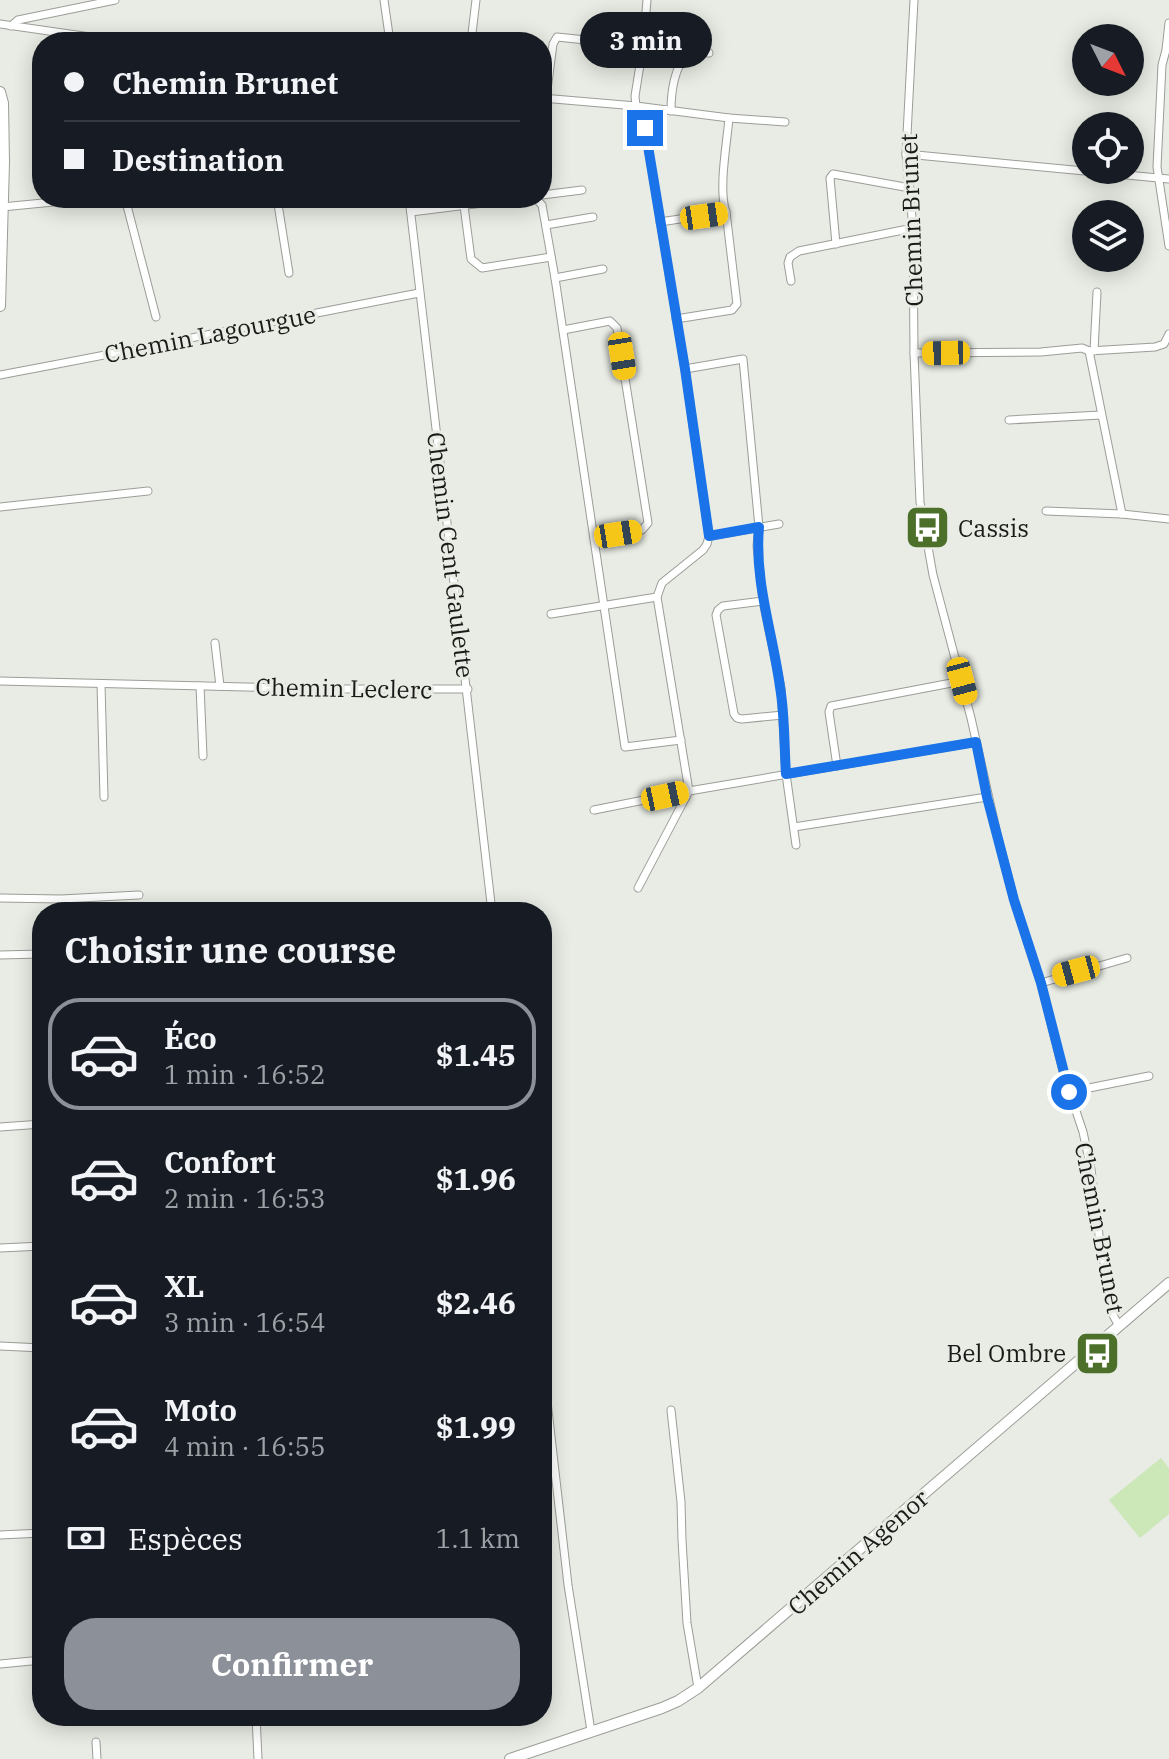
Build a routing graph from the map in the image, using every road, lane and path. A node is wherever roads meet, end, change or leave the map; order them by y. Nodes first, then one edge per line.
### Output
1 (115, 0) edge
2 (384, 0) edge
3 (476, 0) edge
4 (647, 0) edge
5 (914, 0) edge
6 (1169, 23) edge
7 (0, 24) edge
8 (11, 26) junction
9 (54, 32) edge
10 (389, 32) edge
11 (472, 32) edge
12 (643, 46) junction
13 (552, 50) edge
14 (709, 53) dead end
15 (0, 92) edge
16 (552, 99) edge
17 (636, 106) junction
18 (671, 111) junction
19 (729, 118) junction
20 (785, 122) dead end
21 (906, 154) junction
22 (2, 162) edge
23 (1159, 177) junction
24 (1169, 179) edge
25 (910, 188) junction
26 (582, 190) dead end
27 (2, 193) edge
28 (552, 194) edge
29 (32, 204) edge
30 (2, 207) junction
31 (128, 208) edge
32 (279, 208) edge
33 (410, 208) edge
34 (446, 208) edge
35 (464, 208) edge
36 (543, 208) edge
37 (411, 212) junction
38 (726, 212) junction
39 (593, 217) dead end
40 (1, 221) edge
41 (660, 222) junction
42 (546, 225) junction
43 (913, 228) junction
44 (836, 244) junction
45 (1169, 246) edge
46 (1, 250) edge
47 (551, 257) junction
48 (603, 269) dead end
49 (289, 273) dead end
50 (555, 278) junction
51 (0, 279) edge
52 (791, 281) dead end
53 (1097, 292) dead end
54 (419, 293) junction
55 (0, 306) edge
56 (156, 317) dead end
57 (676, 319) junction
58 (563, 330) junction
59 (1169, 334) edge
60 (1092, 351) junction
61 (914, 353) junction
62 (685, 369) junction
63 (0, 375) edge
64 (1101, 415) junction
65 (1009, 420) dead end
66 (148, 491) dead end
67 (0, 507) edge
68 (1046, 511) dead end
69 (1122, 514) junction
70 (1169, 519) edge
71 (779, 524) dead end
72 (759, 527) junction
73 (709, 536) junction
74 (595, 537) junction
75 (657, 597) junction
76 (763, 601) junction
77 (603, 606) junction
78 (551, 614) dead end
79 (215, 643) dead end
80 (0, 681) edge
81 (962, 681) junction
82 (101, 684) junction
83 (200, 686) junction
84 (220, 686) junction
85 (468, 689) junction
86 (783, 715) junction
87 (681, 740) junction
88 (976, 742) junction
89 (203, 756) dead end
90 (837, 766) junction
91 (786, 774) junction
92 (689, 791) junction
93 (104, 797) dead end
94 (987, 797) junction
95 (594, 810) dead end
96 (794, 827) junction
97 (796, 845) dead end
98 (638, 888) dead end
99 (139, 895) dead end
100 (0, 898) edge
101 (491, 902) edge
102 (32, 954) edge
103 (0, 955) edge
104 (1127, 958) dead end
105 (1041, 983) junction
106 (1149, 1076) dead end
107 (1069, 1092) junction
108 (32, 1125) edge
109 (0, 1127) edge
110 (32, 1246) edge
111 (0, 1248) edge
112 (1169, 1283) edge
113 (1119, 1326) junction
114 (0, 1346) edge
115 (32, 1348) edge
116 (671, 1410) dead end
117 (552, 1445) edge
118 (32, 1533) edge
119 (0, 1535) edge
120 (32, 1661) edge
121 (0, 1664) edge
122 (698, 1688) junction
123 (256, 1726) edge
124 (591, 1731) junction
125 (96, 1742) dead end
126 (97, 1759) edge
127 (258, 1759) edge
128 (510, 1759) edge

1 - 8 street
2 - 10 street
3 - 11 street
4 - 12 street
5 - 21 street, Chemin Brunet
6 - 23 street
7 - 8 street
8 - 9 street
12 - 13 street
12 - 17 street
14 - 18 street
15 - 22 main road
16 - 17 street
17 - 18 street
17 - 41 street
18 - 19 street
19 - 20 street
19 - 38 street
21 - 23 street
21 - 25 street, Chemin Brunet
22 - 27 main road
23 - 24 street
23 - 45 street
25 - 43 street, Chemin Brunet
25 - 44 street
26 - 28 street
27 - 30 main road
29 - 30 street
30 - 40 main road
31 - 56 street
32 - 49 street
33 - 37 street, Chemin Cent Gaulette
34 - 37 street
35 - 47 street
36 - 42 street
37 - 54 street, Chemin Cent Gaulette
38 - 41 street
38 - 57 street
39 - 42 street
40 - 46 main road
41 - 57 street
42 - 47 street
43 - 44 street
43 - 61 street, Chemin Brunet
44 - 52 street
46 - 51 main road
47 - 50 street
48 - 50 street
50 - 58 street
51 - 55 main road
53 - 60 street
54 - 63 street, Chemin Lagourgue
54 - 85 street, Chemin Cent Gaulette
57 - 62 street
58 - 74 street
58 - 74 street
59 - 60 street
60 - 61 street
60 - 64 street
61 - 81 street, Chemin Brunet
62 - 72 street
62 - 73 street
64 - 65 street
64 - 69 street
66 - 67 street
68 - 69 street
69 - 70 street
71 - 72 street
72 - 73 street
72 - 76 street
73 - 75 street
74 - 77 street
75 - 77 street
75 - 87 street
76 - 86 street
76 - 86 street
77 - 78 street
77 - 87 street
79 - 84 street, Chemin Leclerc
80 - 82 street, Chemin Leclerc
81 - 88 street, Chemin Brunet
81 - 90 street
82 - 83 street, Chemin Leclerc
82 - 93 street
83 - 84 street, Chemin Leclerc
83 - 89 street
84 - 85 street, Chemin Leclerc
85 - 101 street, Chemin Cent Gaulette
86 - 91 street
87 - 92 street
88 - 90 street
88 - 94 street, Chemin Brunet
90 - 91 street
91 - 92 street
91 - 96 street
92 - 95 street
92 - 98 street
94 - 96 street
94 - 105 street, Chemin Brunet
96 - 97 street
99 - 100 street
102 - 103 street
104 - 105 street
105 - 107 street, Chemin Brunet
106 - 107 street
107 - 113 street, Chemin Brunet
108 - 109 street
110 - 111 street
112 - 113 main road, Chemin Agenor
113 - 122 main road, Chemin Agenor
114 - 115 street
116 - 122 street
117 - 124 street
118 - 119 street
120 - 121 street
122 - 124 main road, Chemin Agenor
123 - 127 street
124 - 128 main road, Chemin Agenor
125 - 126 street

